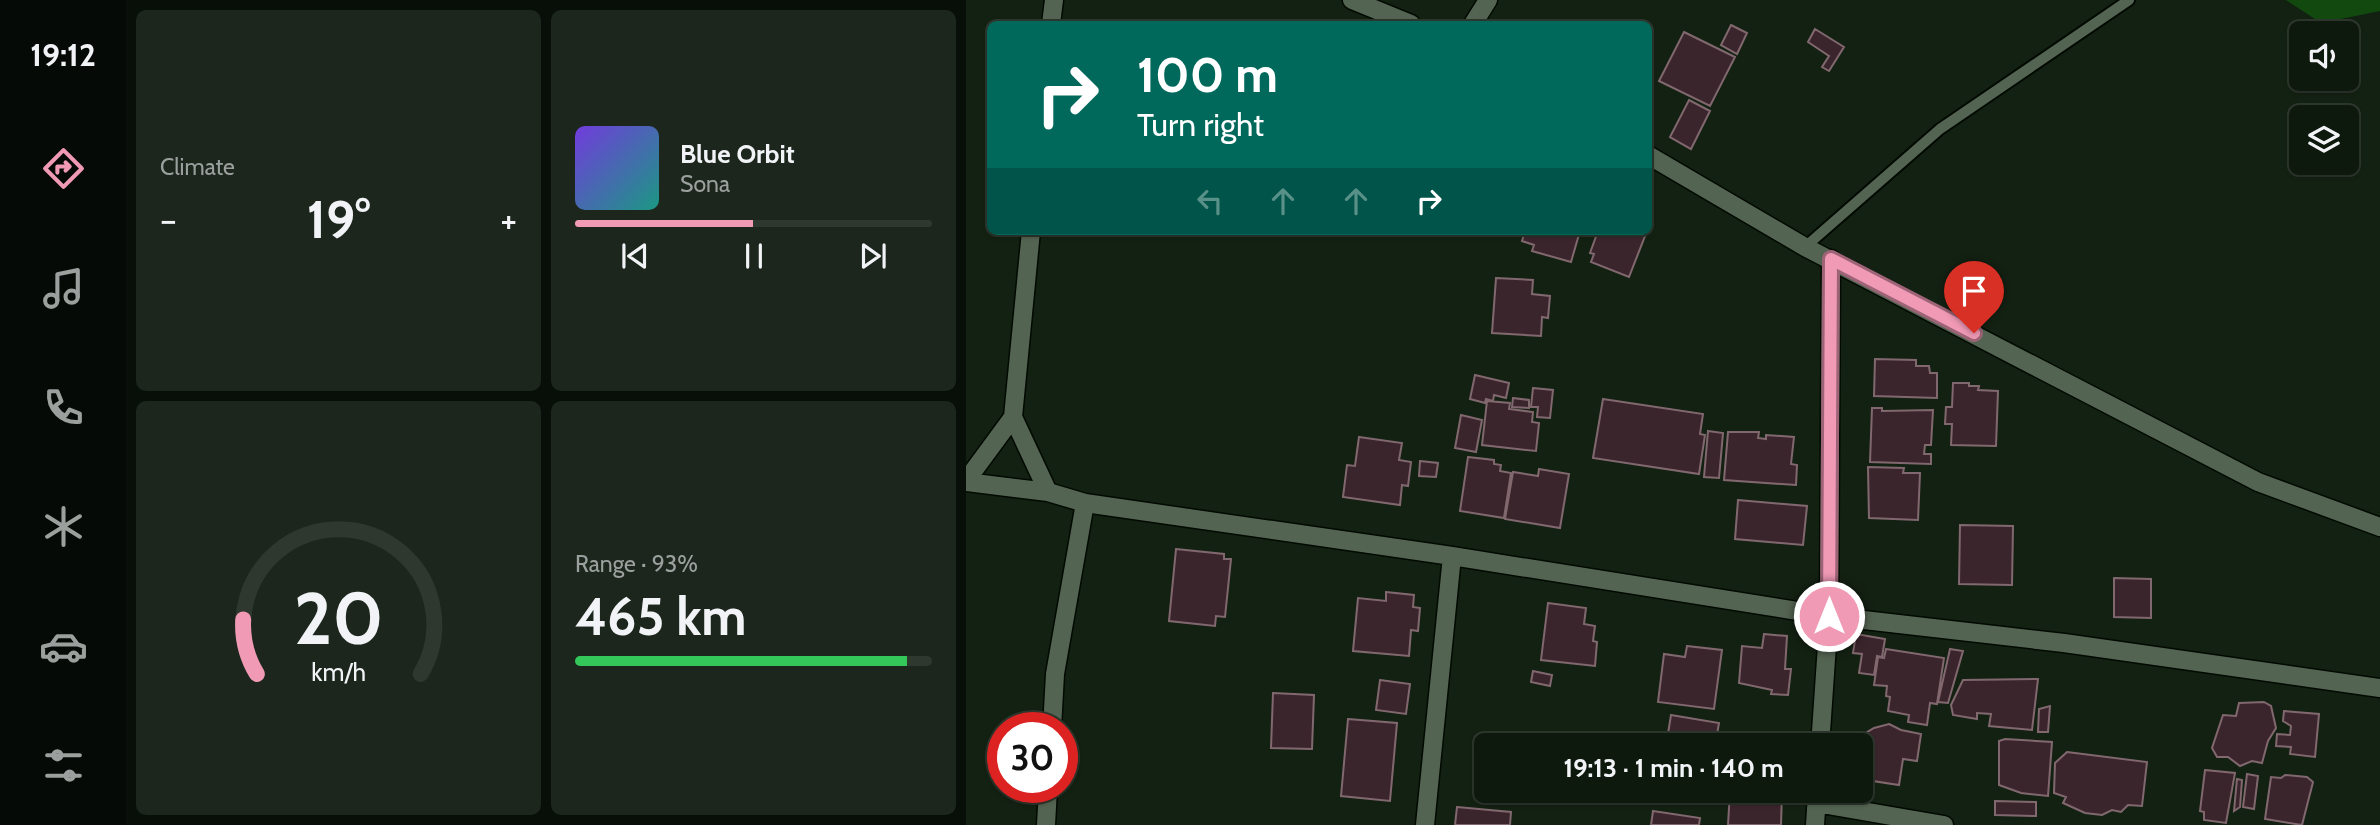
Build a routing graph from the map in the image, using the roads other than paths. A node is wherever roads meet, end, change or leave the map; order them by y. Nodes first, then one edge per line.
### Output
1 (1054, 0) edge
2 (1352, 0) edge
3 (1488, 0) edge
4 (2129, 0) edge
5 (1051, 21) edge
6 (1404, 21) edge
7 (1475, 21) edge
8 (1652, 157) edge
9 (1031, 235) edge
10 (1805, 247) junction
11 (1831, 259) junction
12 (1013, 417) junction
13 (966, 481) edge
14 (1048, 492) junction
15 (1085, 503) junction
16 (2380, 527) edge
17 (1452, 556) junction
18 (1829, 616) junction
19 (2380, 688) edge
20 (1053, 712) edge
21 (1821, 733) edge
22 (1047, 803) edge
23 (1817, 803) edge
24 (1844, 803) edge
25 (1046, 825) edge
26 (1425, 825) edge
27 (1815, 825) edge
28 (1944, 825) edge

1 - 5 street
2 - 6 street
3 - 7 street
4 - 10 lane
8 - 10 street
9 - 12 street
10 - 11 street
11 - 16 street
11 - 18 street
12 - 13 street
12 - 14 street
13 - 14 street
14 - 15 street
15 - 17 street
15 - 20 street
17 - 18 street
17 - 26 street
18 - 19 street
18 - 21 street
22 - 25 street
23 - 27 street
24 - 28 street

